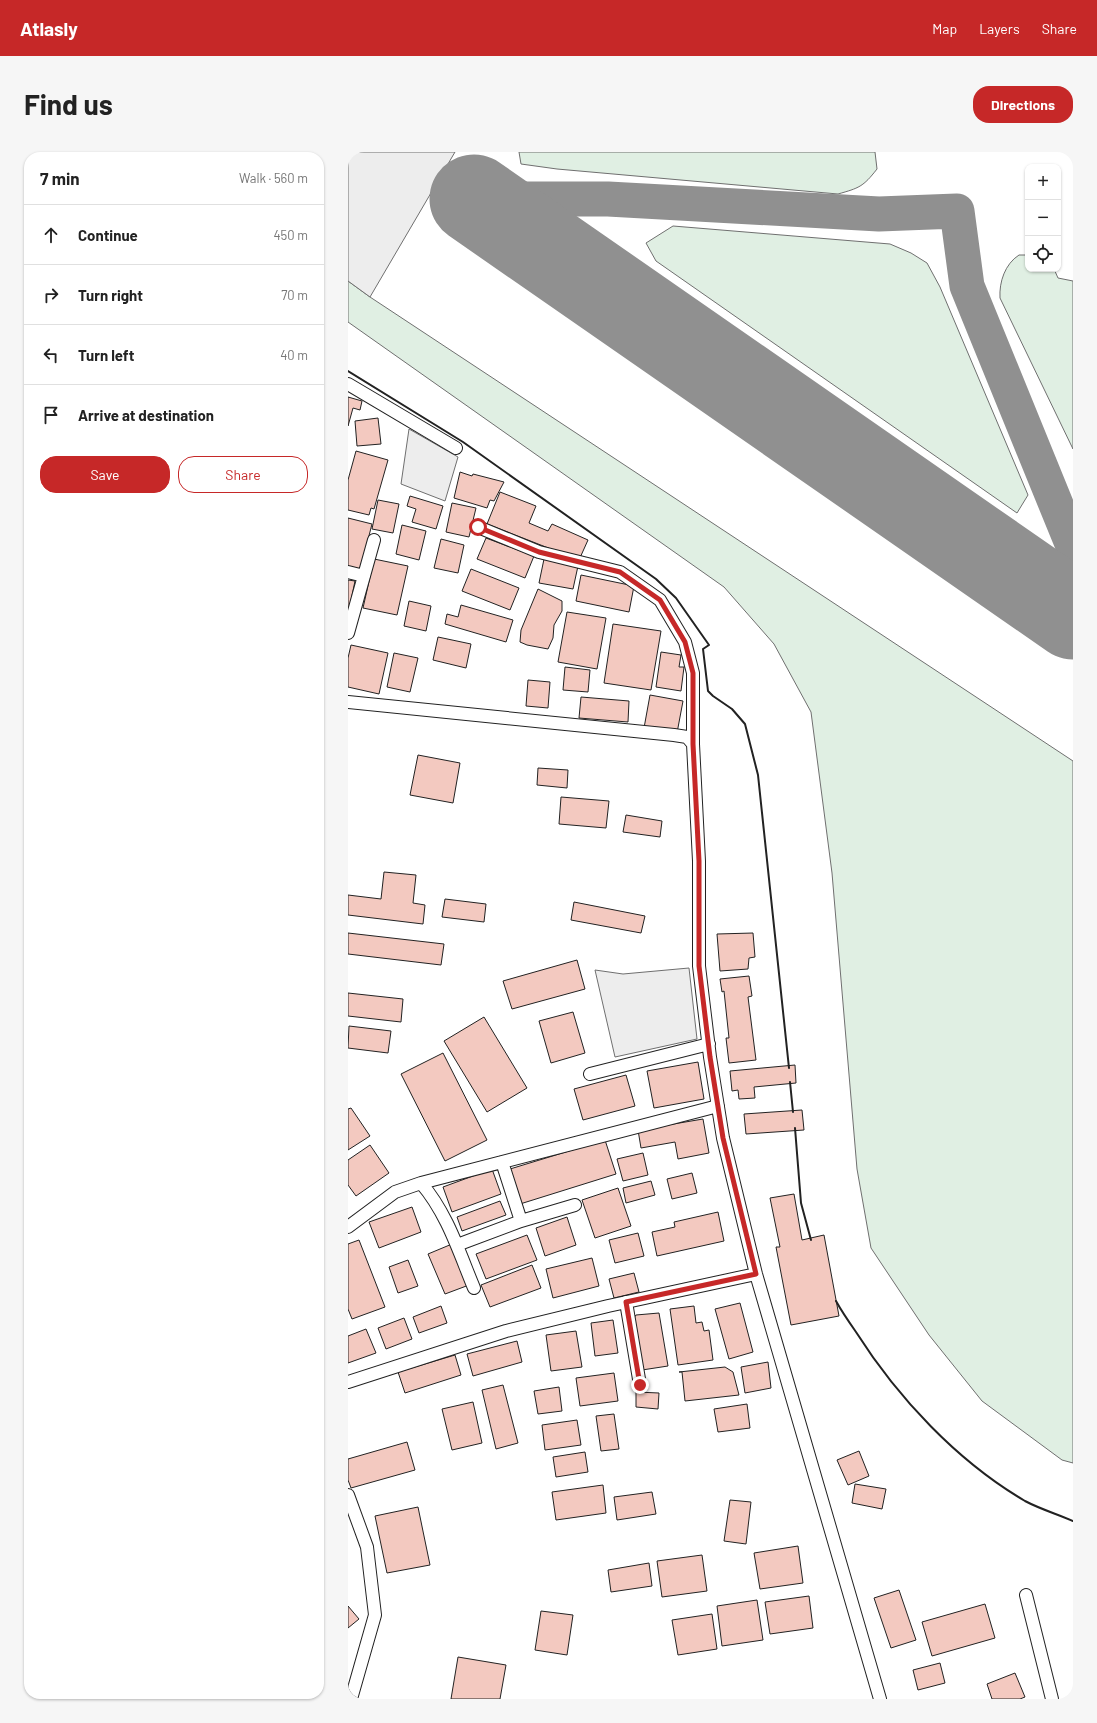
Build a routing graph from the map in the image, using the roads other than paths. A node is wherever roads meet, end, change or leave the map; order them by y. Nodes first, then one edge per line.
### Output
1 (348, 384) edge
2 (456, 448) dead end
3 (478, 527) dead end
4 (374, 540) dead end
5 (348, 572) edge
6 (364, 576) junction
7 (348, 633) edge
8 (348, 702) edge
9 (693, 744) junction
10 (709, 1044) junction
11 (590, 1074) dead end
12 (718, 1106) junction
13 (502, 1162) junction
14 (421, 1183) junction
15 (575, 1205) dead end
16 (521, 1221) junction
17 (348, 1227) edge
18 (456, 1245) junction
19 (756, 1274) junction
20 (474, 1288) dead end
21 (626, 1302) junction
22 (348, 1382) edge
23 (640, 1385) dead end
24 (348, 1495) edge
25 (1026, 1594) dead end
26 (351, 1699) edge
27 (880, 1699) edge
28 (1052, 1699) edge

1 - 2 street
3 - 9 street
4 - 6 street
5 - 6 street
6 - 7 street
8 - 9 street
9 - 10 street
10 - 11 street
10 - 12 street
12 - 13 street
12 - 19 street
13 - 14 street
13 - 16 street
14 - 17 street
14 - 18 street
15 - 16 street
16 - 18 street
18 - 20 street
19 - 21 street
19 - 27 street
21 - 22 street
21 - 23 street
24 - 26 street
25 - 28 street

